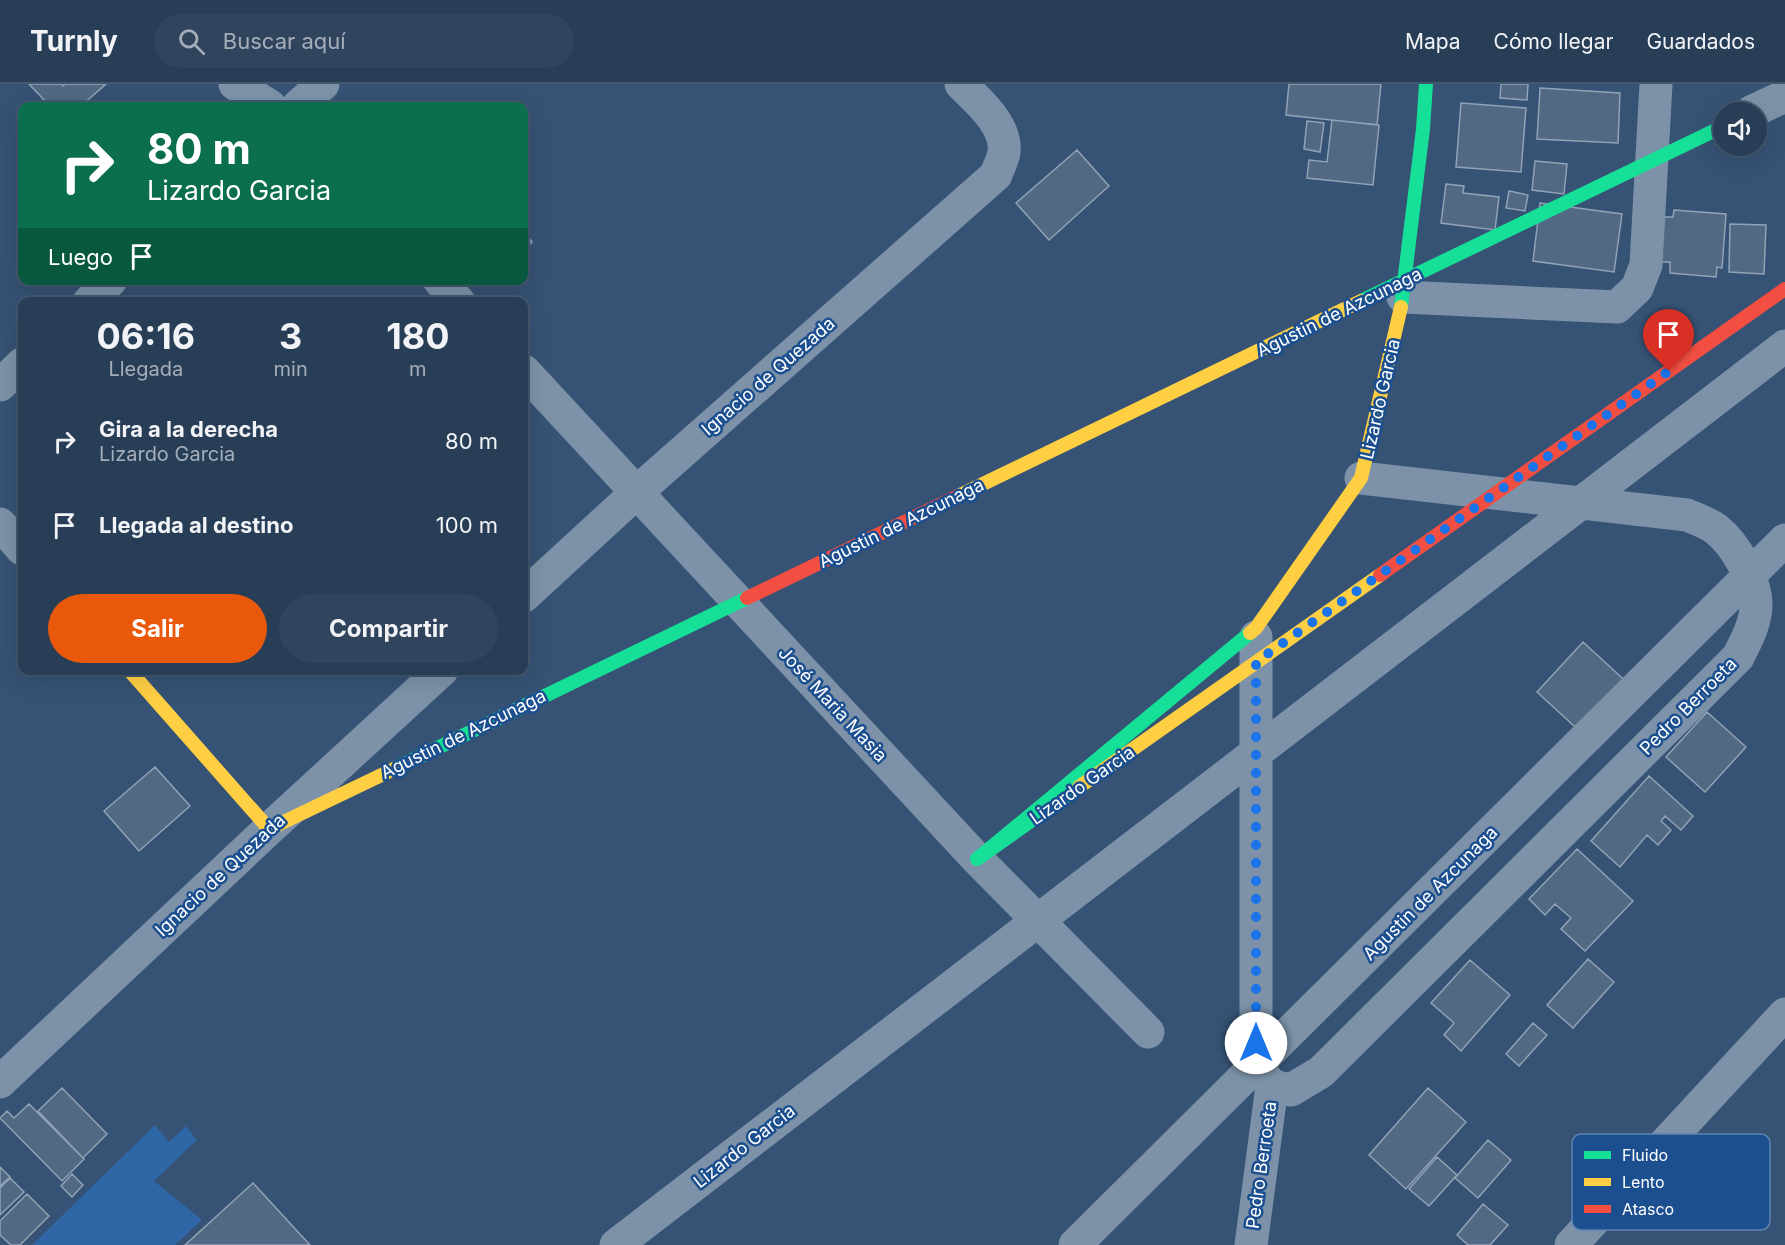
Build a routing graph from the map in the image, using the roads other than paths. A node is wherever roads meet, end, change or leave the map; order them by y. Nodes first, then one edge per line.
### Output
1 (235, 84) edge
2 (323, 84) edge
3 (961, 84) edge
4 (1426, 84) edge
5 (1656, 84) edge
6 (1785, 96) edge
7 (264, 102) edge
8 (303, 102) edge
9 (1767, 104) edge
10 (1713, 131) edge
11 (1651, 161) junction
12 (106, 285) edge
13 (444, 285) edge
14 (1404, 288) junction
15 (1785, 289) edge
16 (94, 297) edge
17 (454, 297) edge
18 (1785, 346) edge
19 (18, 368) edge
20 (528, 375) edge
21 (0, 385) edge
22 (1362, 478) junction
23 (637, 492) junction
24 (1496, 493) junction
25 (1581, 503) junction
26 (0, 524) edge
27 (1785, 540) edge
28 (18, 544) edge
29 (1749, 576) junction
30 (528, 592) edge
31 (738, 602) junction
32 (1256, 628) junction
33 (1256, 662) junction
34 (133, 675) edge
35 (437, 675) edge
36 (1256, 752) junction
37 (268, 829) junction
38 (976, 859) junction
39 (1038, 920) junction
40 (1785, 1014) edge
41 (1148, 1032) dead end
42 (1264, 1075) junction
43 (0, 1082) edge
44 (1674, 1134) edge
45 (1585, 1230) edge
46 (616, 1245) edge
47 (1075, 1245) edge
48 (1251, 1245) edge
49 (1571, 1245) edge

1 - 7 street
2 - 8 street
3 - 23 street, Ignacio de Quezada
4 - 14 street, Lizardo Garcia
5 - 11 street
6 - 9 street
10 - 11 street, Agustin de Azcunaga
11 - 14 street, Agustin de Azcunaga
11 - 14 street
12 - 16 street
13 - 17 street
14 - 22 street, Lizardo Garcia
14 - 31 street, Agustin de Azcunaga
15 - 24 street, Lizardo Garcia
18 - 25 street, Lizardo Garcia
19 - 21 street
20 - 23 street, José Maria Masia
22 - 24 street, Pedro Berroeta
22 - 32 street, Lizardo Garcia
23 - 30 street, Ignacio de Quezada
23 - 31 street, José Maria Masia
24 - 25 street, Pedro Berroeta
24 - 33 street, Lizardo Garcia
25 - 29 street, Pedro Berroeta
25 - 36 street, Lizardo Garcia
26 - 28 street
27 - 29 street, Agustin de Azcunaga
29 - 42 street, Agustin de Azcunaga
29 - 42 street, Pedro Berroeta
31 - 37 street, Agustin de Azcunaga
31 - 38 street, José Maria Masia
32 - 33 street, Pedro Berroeta
32 - 38 street, Lizardo Garcia
33 - 36 street, Pedro Berroeta
33 - 38 street, Lizardo Garcia
34 - 37 street
35 - 37 street, Ignacio de Quezada
36 - 39 street, Lizardo Garcia
36 - 42 street, Pedro Berroeta
37 - 43 street, Ignacio de Quezada
38 - 39 street, José Maria Masia
39 - 41 street, José Maria Masia
39 - 46 street, Lizardo Garcia
40 - 44 street
42 - 47 street, Agustin de Azcunaga
42 - 48 street, Pedro Berroeta
45 - 49 street

